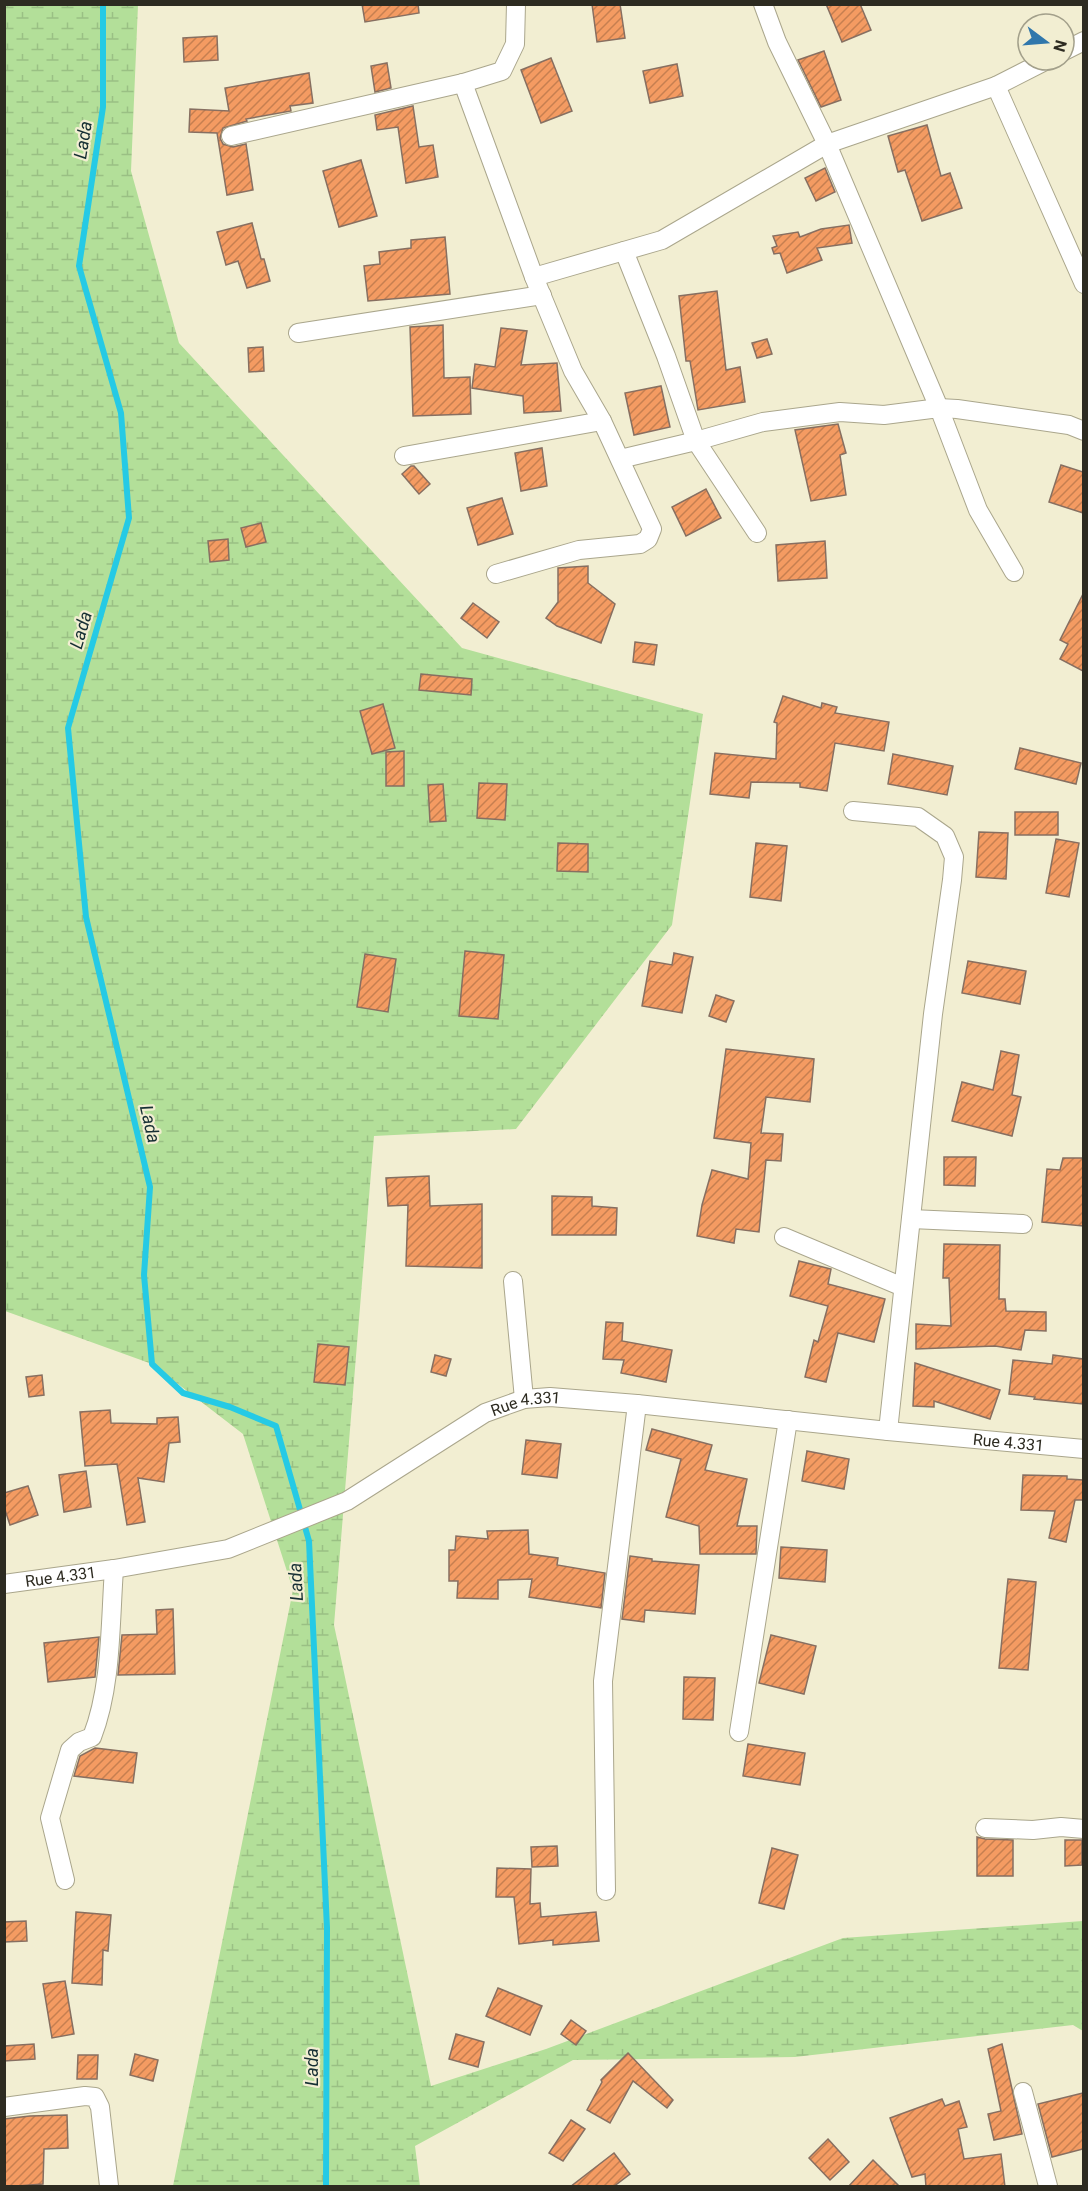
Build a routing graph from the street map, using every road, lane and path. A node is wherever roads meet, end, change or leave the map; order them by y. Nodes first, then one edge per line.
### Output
1 (516, 4) edge
2 (763, 4) edge
3 (1023, 72) edge
4 (463, 83) junction
5 (996, 86) junction
6 (231, 136) dead end
7 (827, 144) junction
8 (624, 251) junction
9 (534, 277) junction
10 (1083, 284) edge
11 (542, 295) junction
12 (298, 333) dead end
13 (939, 408) junction
14 (602, 421) junction
15 (1083, 431) edge
16 (696, 441) junction
17 (404, 456) dead end
18 (620, 459) junction
19 (757, 533) dead end
20 (1014, 572) dead end
21 (496, 574) dead end
22 (853, 812) dead end
23 (911, 1219) junction
24 (1023, 1224) dead end
25 (784, 1237) dead end
26 (513, 1281) dead end
27 (903, 1287) junction
28 (524, 1399) junction
29 (637, 1404) junction
30 (788, 1420) junction
31 (888, 1431) junction
32 (1083, 1449) edge
33 (114, 1569) junction
34 (4, 1584) edge
35 (739, 1732) dead end
36 (985, 1828) dead end
37 (1083, 1829) edge
38 (65, 1880) dead end
39 (606, 1891) dead end
40 (1023, 2092) dead end
41 (4, 2107) edge
42 (109, 2187) edge
43 (1048, 2187) edge

1 - 4 street
2 - 7 street
3 - 5 street
4 - 6 street
4 - 9 street
5 - 7 street
5 - 10 street
7 - 8 street
7 - 13 street
8 - 9 street
8 - 16 street
9 - 11 street
11 - 12 street
11 - 14 street
13 - 15 street
13 - 16 street
13 - 20 street
14 - 17 street
14 - 18 street
16 - 18 street
16 - 19 street
18 - 21 street
22 - 23 street
23 - 24 street
23 - 27 street
25 - 27 street
26 - 28 street
27 - 31 street
28 - 29 street, Rue 4.331
28 - 33 street, Rue 4.331
29 - 30 street, Rue 4.331
29 - 39 street
30 - 31 street, Rue 4.331
30 - 35 street
31 - 32 street, Rue 4.331
33 - 34 street, Rue 4.331
33 - 38 street
36 - 37 street
40 - 43 street
41 - 42 street

